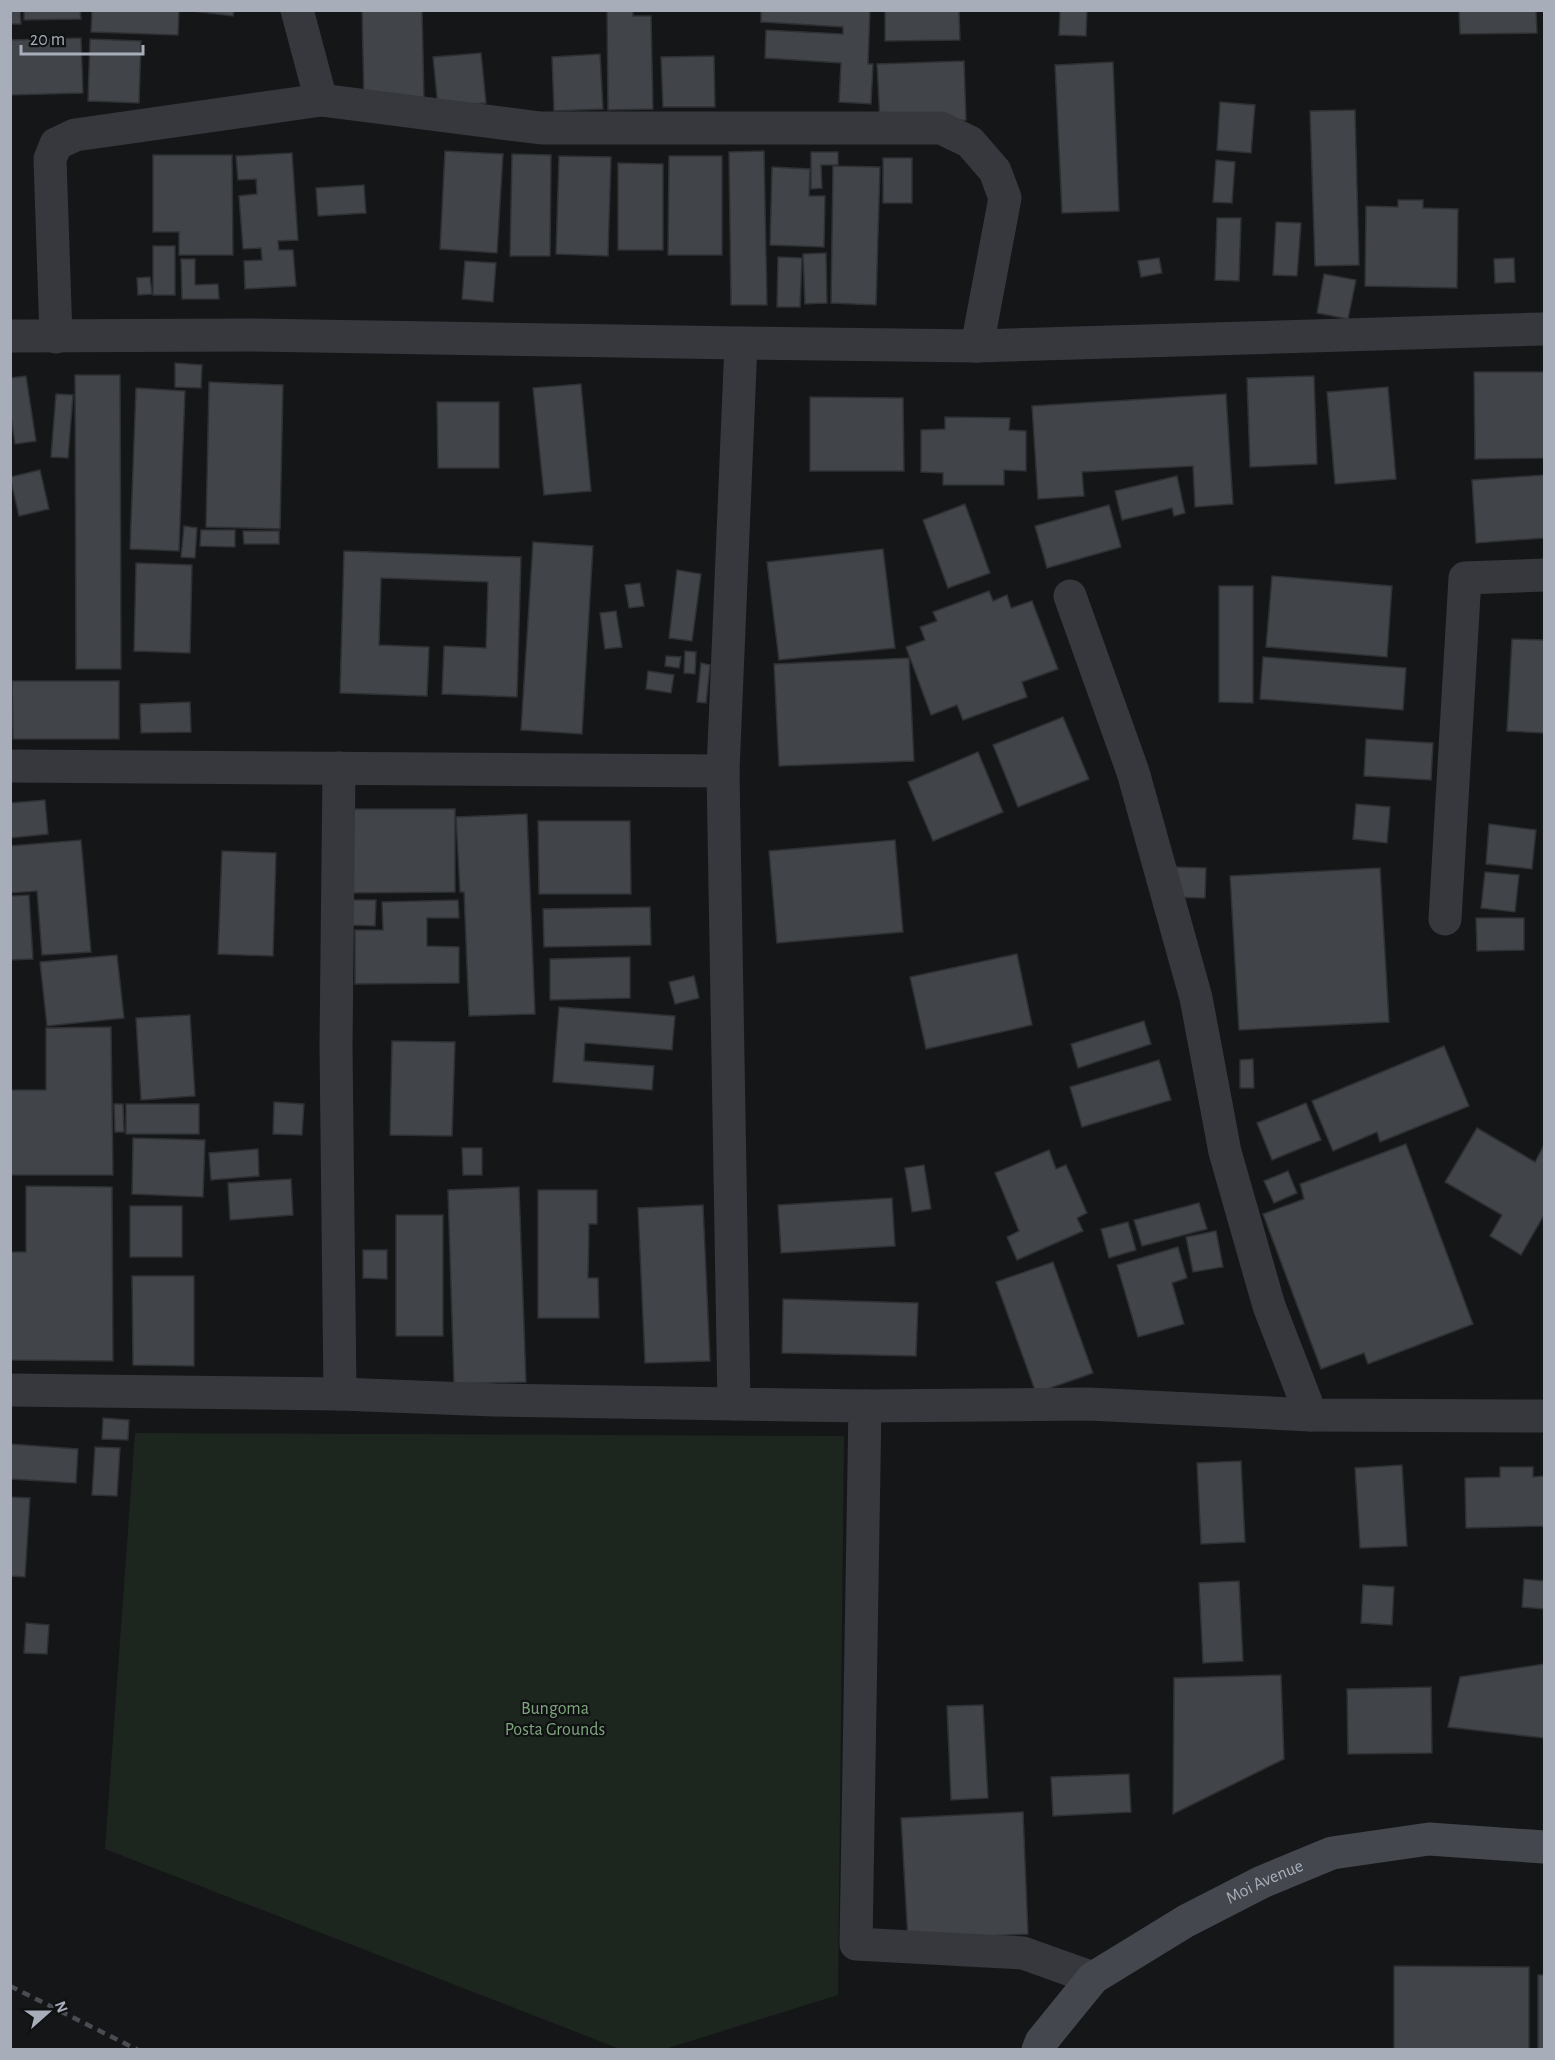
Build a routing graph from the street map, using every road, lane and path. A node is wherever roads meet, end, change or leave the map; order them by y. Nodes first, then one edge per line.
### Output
1 (297, 10) edge
2 (321, 100) junction
3 (1545, 329) edge
4 (10, 336) edge
5 (56, 337) junction
6 (741, 343) junction
7 (977, 346) junction
8 (1545, 575) edge
9 (1070, 596) dead end
10 (10, 766) edge
11 (339, 768) junction
12 (723, 771) junction
13 (1445, 919) dead end
14 (10, 1390) edge
15 (340, 1394) junction
16 (734, 1404) junction
17 (865, 1406) junction
18 (1311, 1415) junction
19 (1545, 1416) edge
20 (1545, 1847) edge
21 (1093, 1978) junction
22 (1038, 2049) edge

1 - 2 street
2 - 5 street
2 - 7 street
3 - 7 street
4 - 5 street
5 - 6 street
6 - 7 street
6 - 12 street
8 - 13 street
9 - 18 street
10 - 11 street
11 - 12 street
11 - 15 street
12 - 16 street
14 - 15 street
15 - 16 street
16 - 17 street
17 - 18 street
17 - 21 street
18 - 19 street
20 - 21 street, Moi Avenue
21 - 22 street, Moi Avenue

